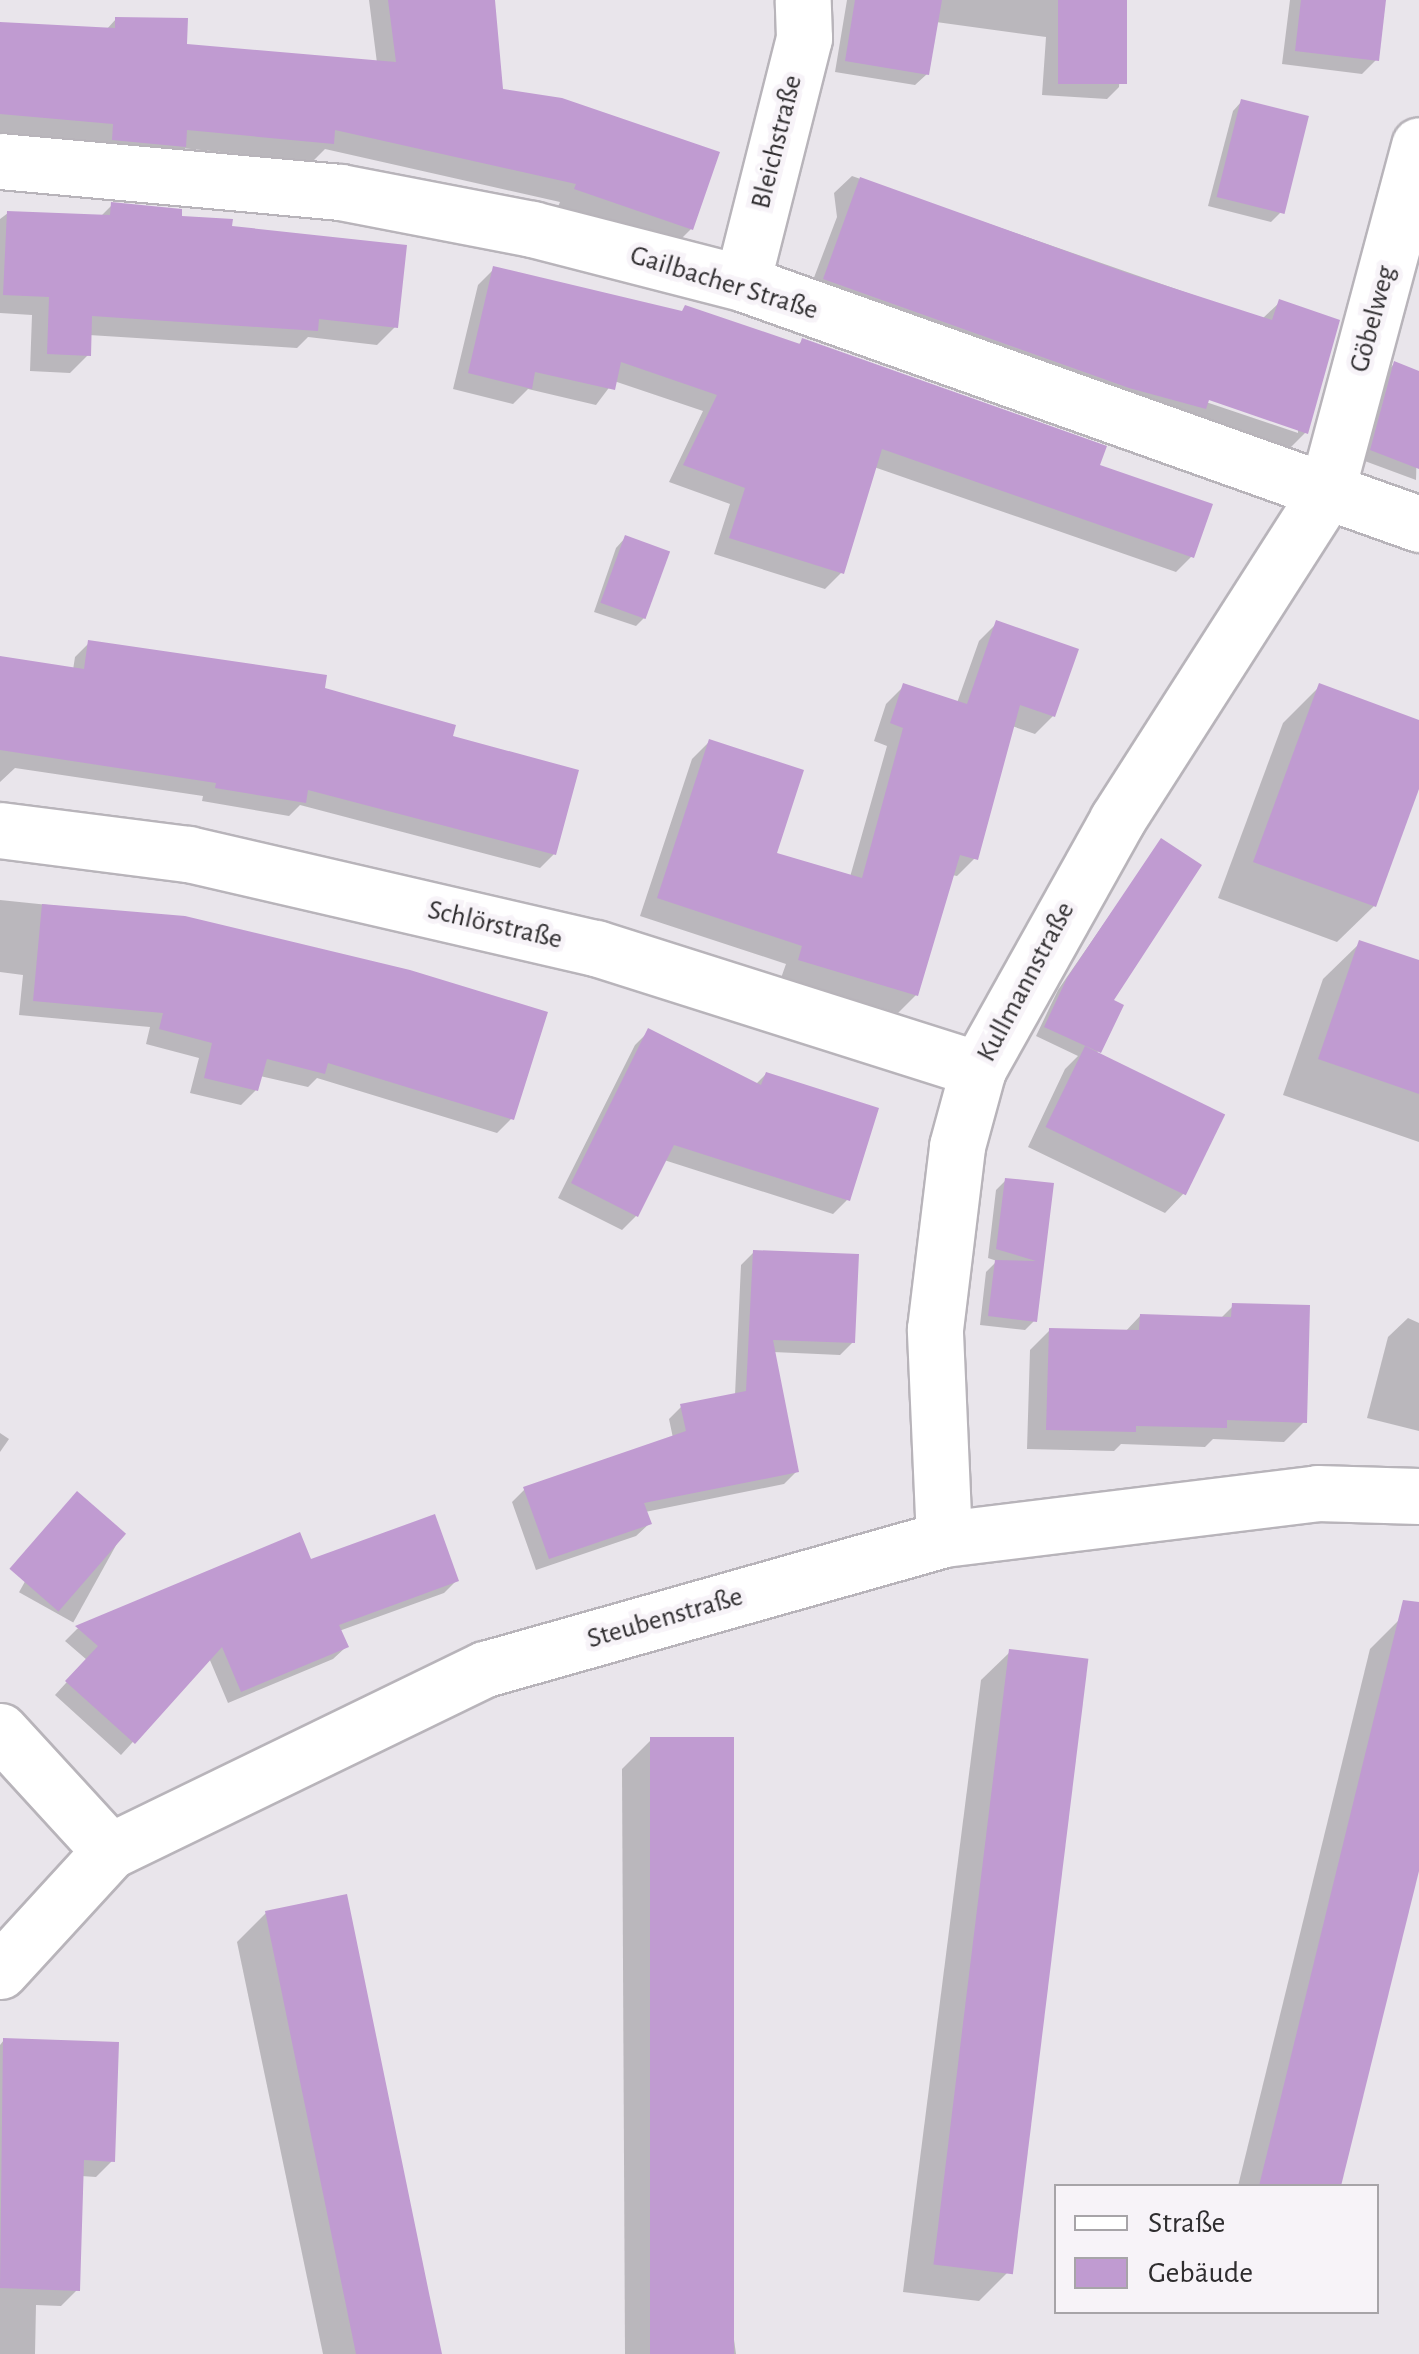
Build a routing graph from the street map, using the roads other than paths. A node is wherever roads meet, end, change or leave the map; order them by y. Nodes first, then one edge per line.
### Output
1 (803, 0) edge
2 (1419, 146) edge
3 (0, 161) edge
4 (742, 283) junction
5 (1326, 493) junction
6 (1419, 524) edge
7 (0, 830) edge
8 (978, 1068) junction
9 (1419, 1496) edge
10 (944, 1539) junction
11 (0, 1730) edge
12 (110, 1851) junction
13 (0, 1972) edge

1 - 4 street, Bleichstraße
2 - 5 street, Göbelweg
3 - 4 street, Gailbacher Straße
4 - 5 street, Gailbacher Straße
5 - 6 street, Gailbacher Straße
5 - 8 street, Kullmannstraße
7 - 8 street, Schlörstraße
8 - 10 street, Kullmannstraße
9 - 10 street, Steubenstraße
10 - 12 street, Steubenstraße
11 - 12 street
12 - 13 street, Steubenstraße

